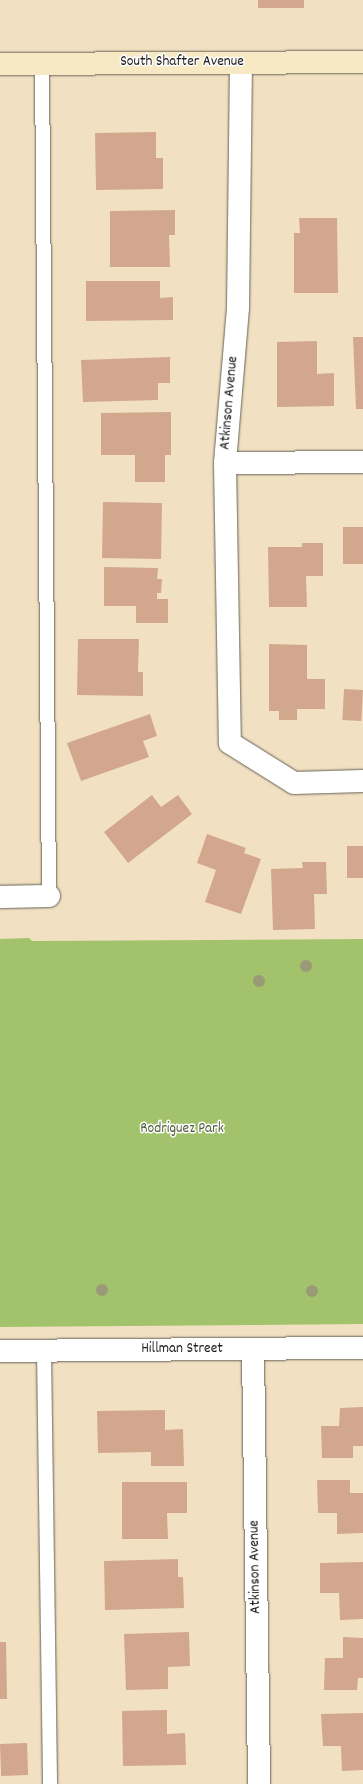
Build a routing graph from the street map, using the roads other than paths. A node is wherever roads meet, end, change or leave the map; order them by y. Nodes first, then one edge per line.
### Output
1 (363, 62) edge
2 (241, 63) junction
3 (0, 64) edge
4 (42, 64) junction
5 (363, 462) edge
6 (225, 463) junction
7 (363, 781) edge
8 (49, 896) joint
9 (0, 897) edge
10 (363, 1348) edge
11 (253, 1349) junction
12 (0, 1351) edge
13 (44, 1351) junction
14 (50, 1784) edge
15 (259, 1784) edge

1 - 2 main road, South Shafter Avenue
2 - 4 main road, South Shafter Avenue
2 - 6 street, Atkinson Avenue
3 - 4 main road, South Shafter Avenue
4 - 8 lane
5 - 6 street
6 - 7 street, Atkinson Avenue
8 - 9 street
10 - 11 street, Hillman Street
11 - 13 street, Hillman Street
11 - 15 street, Atkinson Avenue
12 - 13 street, Hillman Street
13 - 14 lane

